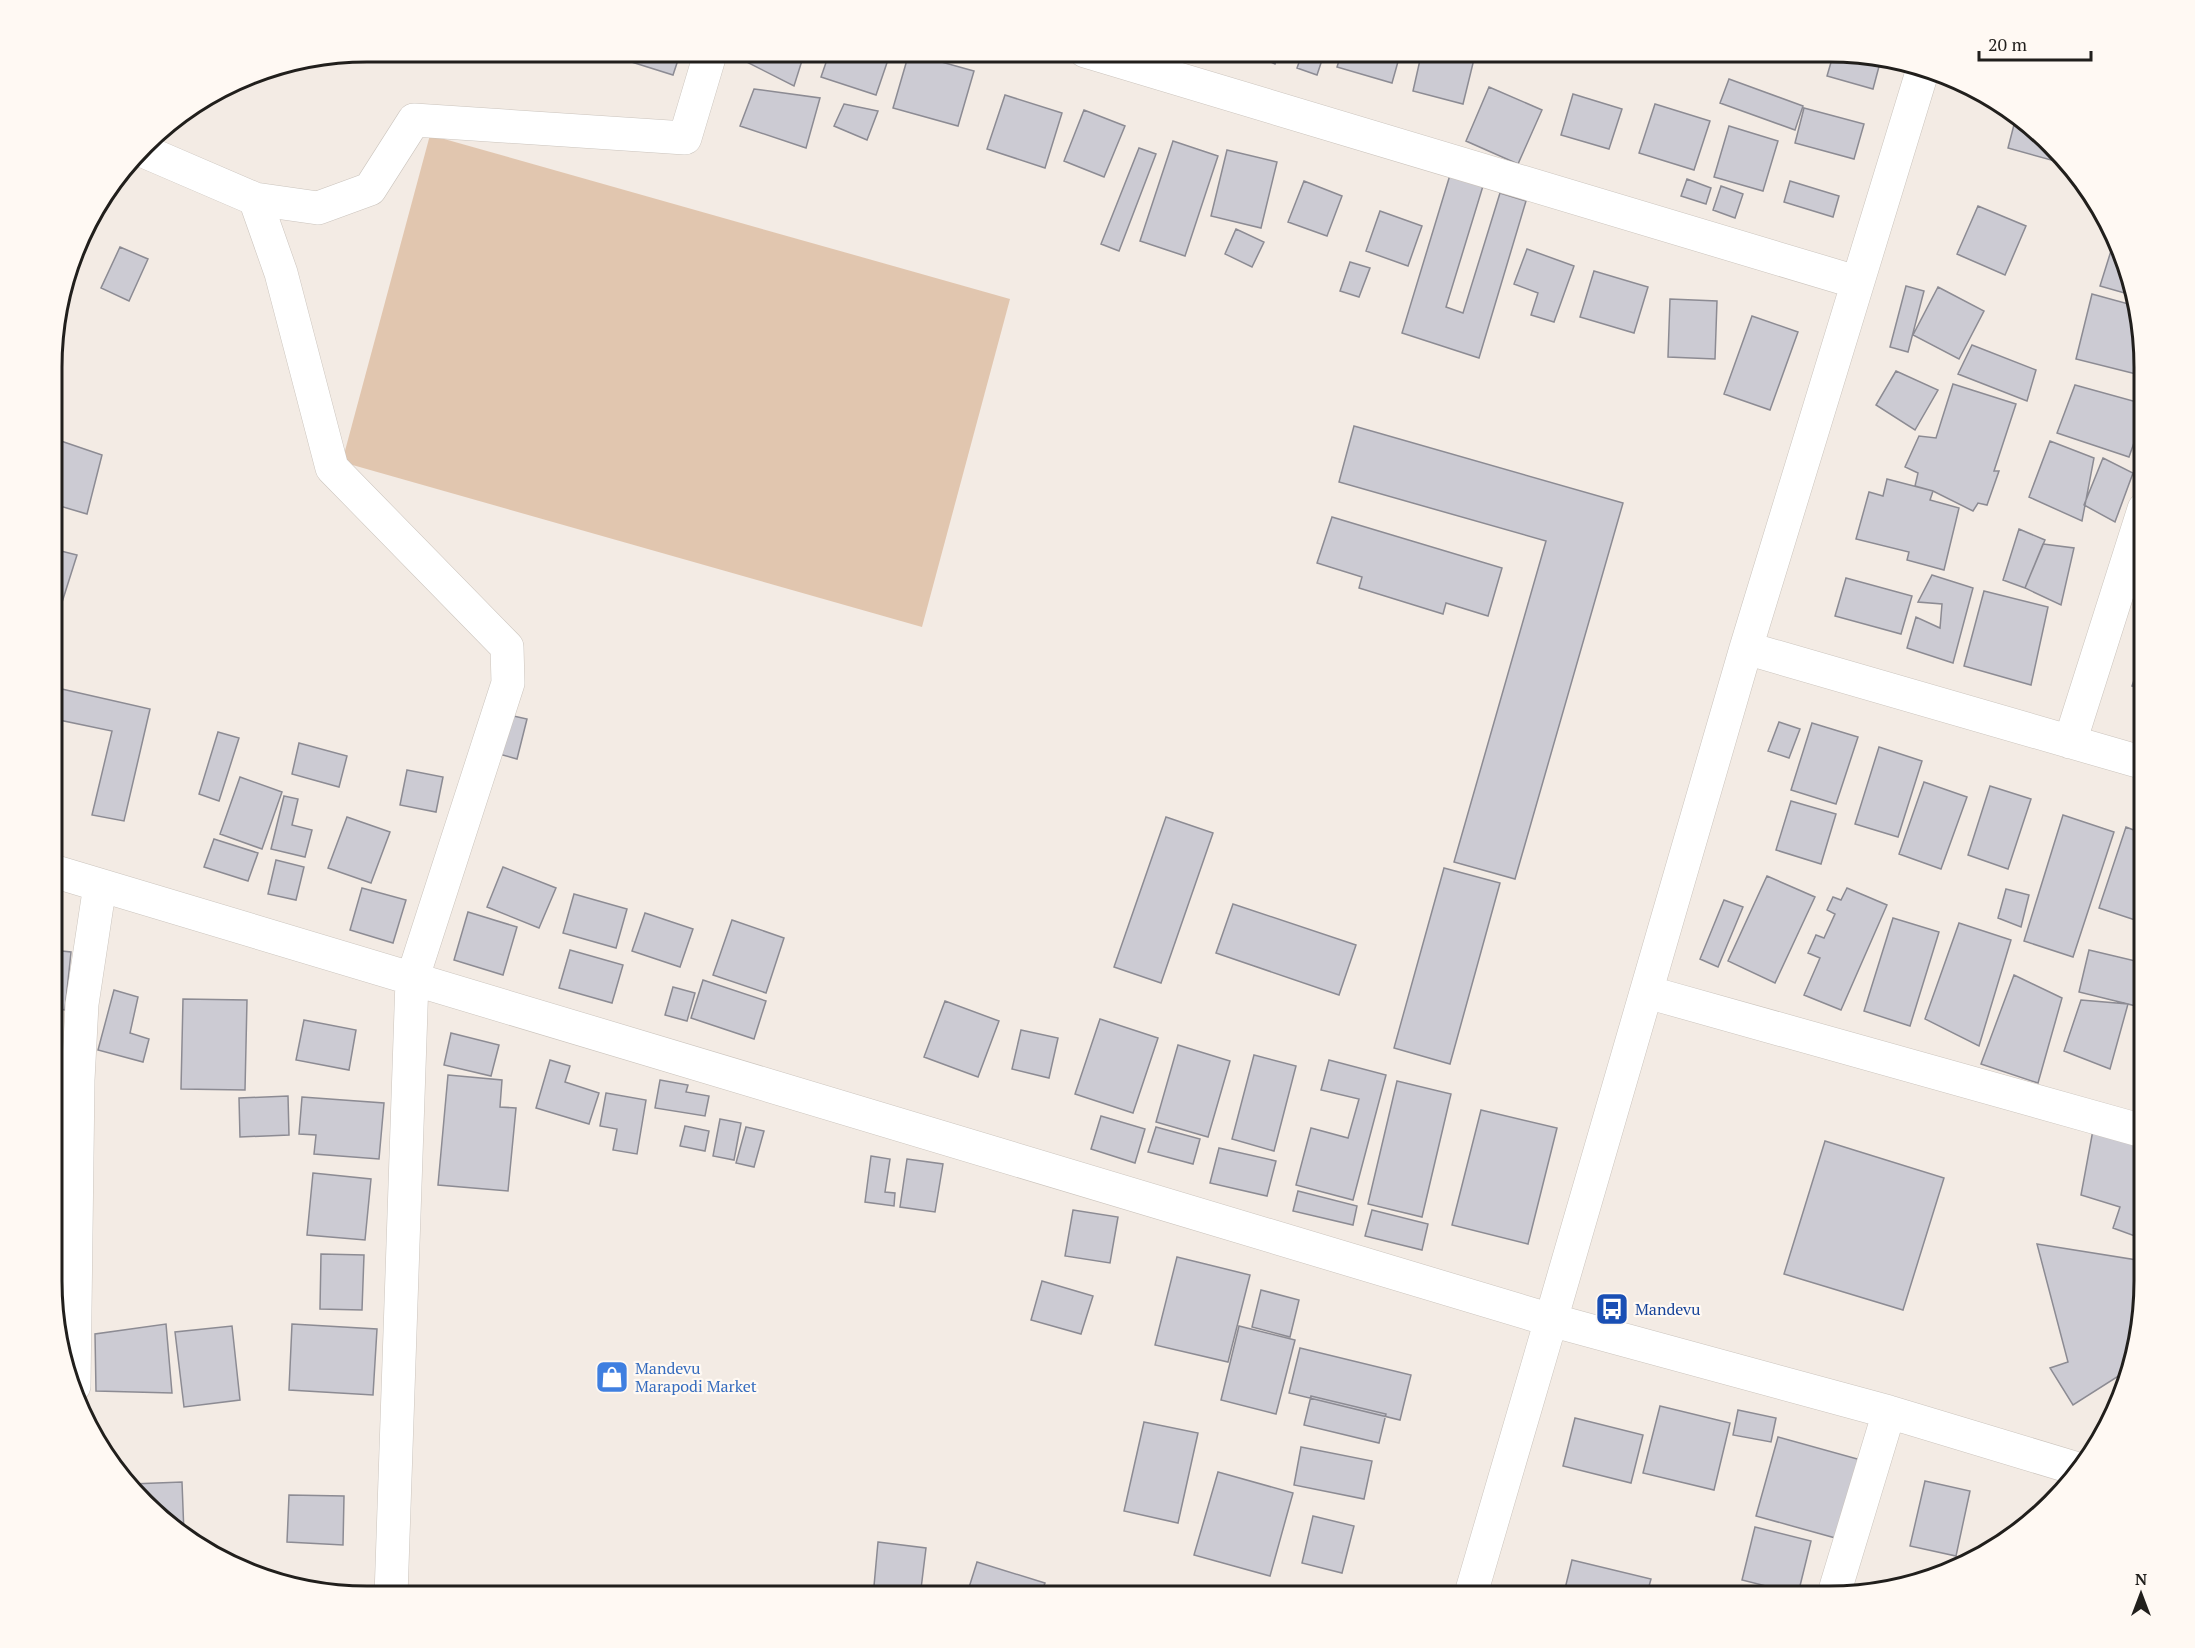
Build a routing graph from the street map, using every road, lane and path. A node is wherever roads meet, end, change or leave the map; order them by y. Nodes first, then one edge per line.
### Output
1 (708, 62) edge
2 (1122, 62) edge
3 (1921, 76) edge
4 (149, 153) edge
5 (255, 200) junction
6 (1856, 282) junction
7 (2134, 540) edge
8 (1746, 648) junction
9 (2070, 742) junction
10 (2134, 760) edge
11 (62, 874) edge
12 (100, 885) junction
13 (412, 980) junction
14 (1647, 992) junction
15 (2134, 1128) edge
16 (1551, 1320) junction
17 (74, 1367) edge
18 (1888, 1412) junction
19 (2070, 1467) edge
20 (391, 1586) edge
21 (1473, 1586) edge
22 (1836, 1586) edge

1 - 5 street
2 - 6 street
3 - 6 street
4 - 5 street
5 - 13 street
6 - 8 street
7 - 9 street
8 - 9 street
8 - 14 street
9 - 10 street
11 - 12 street
12 - 13 street
12 - 17 street
13 - 16 street
13 - 20 street
14 - 15 street
14 - 16 street
16 - 18 street
16 - 21 street
18 - 19 street
18 - 22 street

